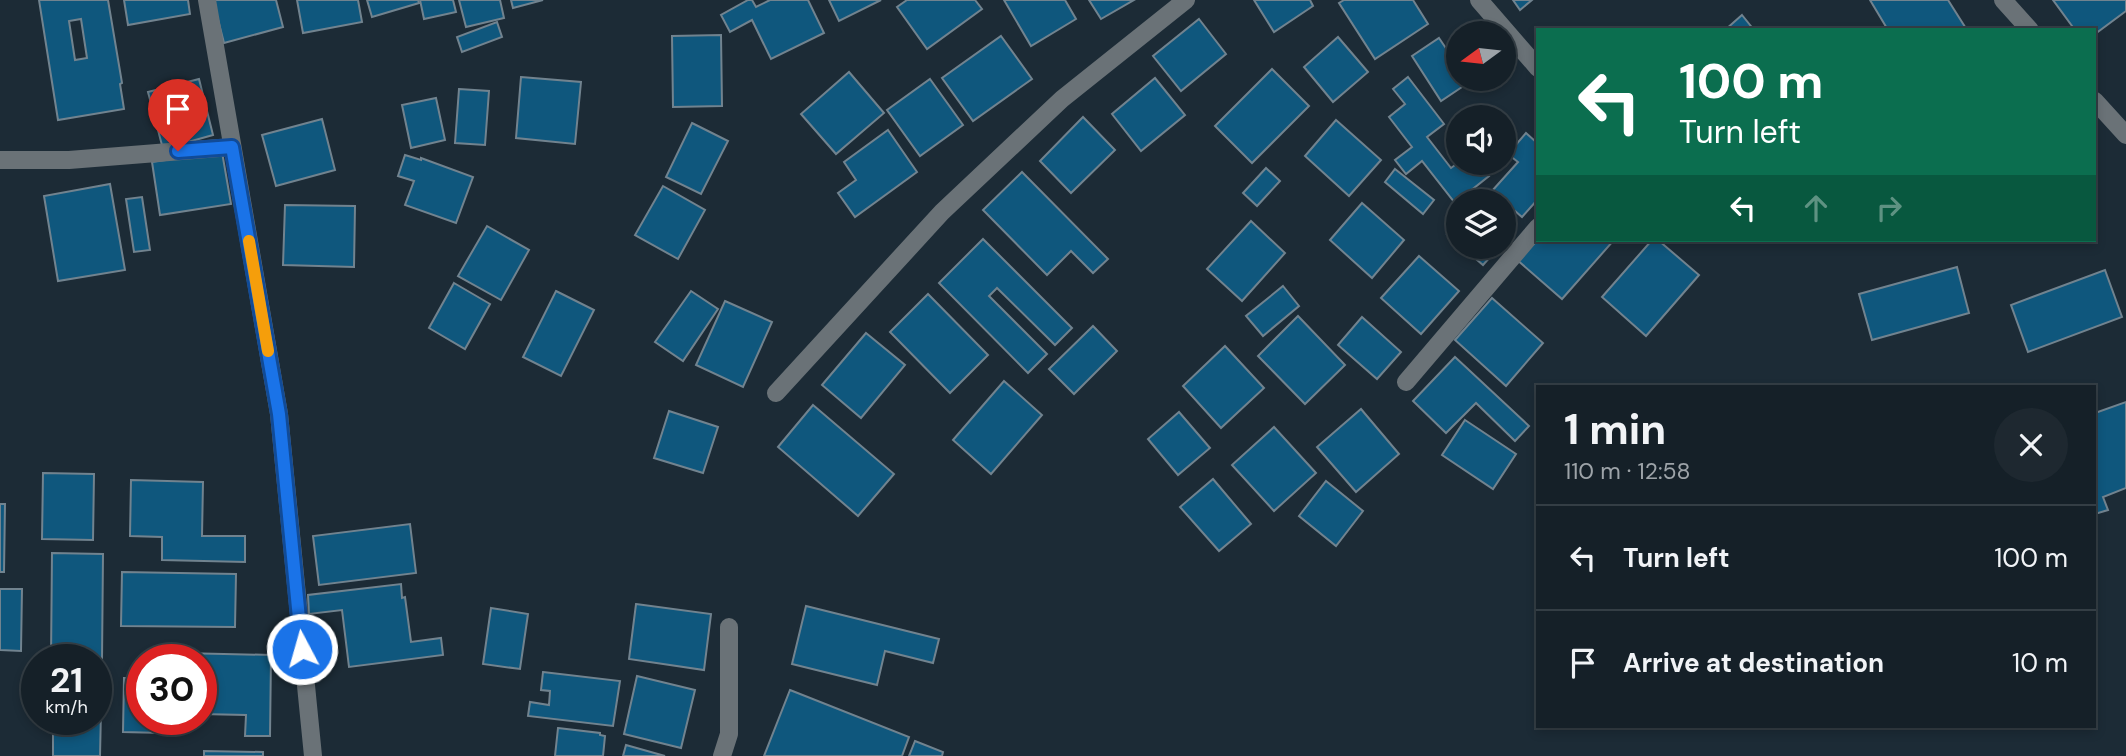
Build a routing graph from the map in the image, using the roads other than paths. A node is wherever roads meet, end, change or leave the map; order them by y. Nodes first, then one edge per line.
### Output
1 (206, 0) edge
2 (1186, 0) edge
3 (1479, 0) edge
4 (2003, 0) edge
5 (2028, 28) edge
6 (1536, 66) edge
7 (2096, 102) edge
8 (2126, 135) edge
9 (232, 147) junction
10 (0, 160) edge
11 (1536, 229) edge
12 (1406, 382) dead end
13 (776, 393) dead end
14 (729, 627) dead end
15 (313, 756) edge
16 (722, 756) edge

1 - 9 street
2 - 13 street
3 - 6 street
4 - 5 street
7 - 8 street
9 - 10 street
9 - 15 street
11 - 12 street
14 - 16 street

